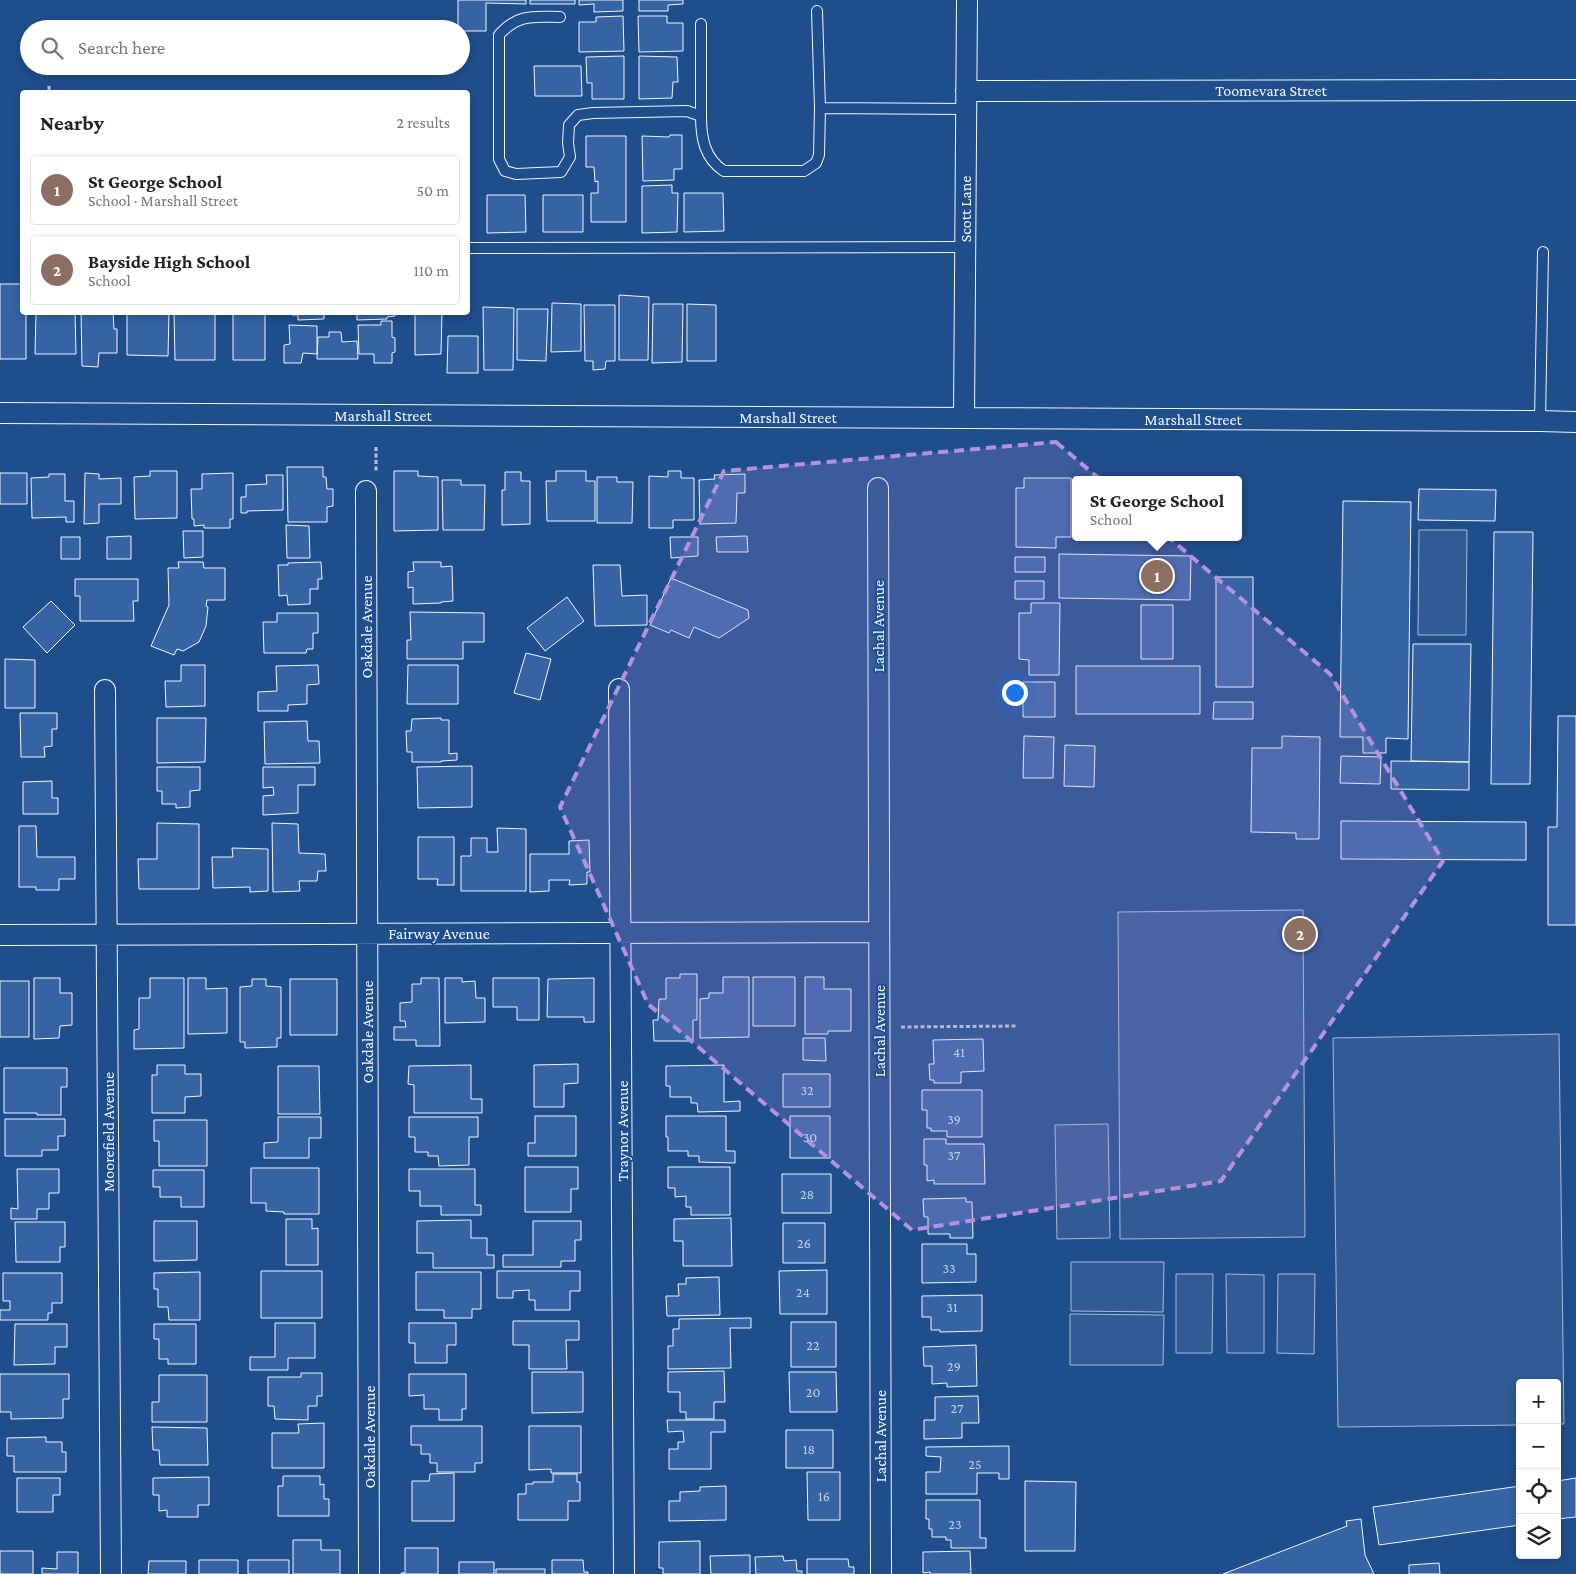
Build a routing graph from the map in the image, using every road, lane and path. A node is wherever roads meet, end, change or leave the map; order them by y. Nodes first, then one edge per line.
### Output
1 (967, 0) edge
2 (817, 11) dead end
3 (560, 17) dead end
4 (700, 24) dead end
5 (49, 86) dead end
6 (49, 90) edge
7 (1576, 90) edge
8 (966, 100) junction
9 (820, 108) junction
10 (701, 116) junction
11 (965, 247) junction
12 (470, 248) edge
13 (1543, 252) dead end
14 (0, 413) edge
15 (964, 418) junction
16 (1540, 421) junction
17 (1576, 422) edge
18 (878, 488) dead end
19 (366, 491) dead end
20 (619, 689) dead end
21 (105, 690) dead end
22 (879, 932) junction
23 (621, 933) junction
24 (367, 934) junction
25 (0, 935) edge
26 (107, 935) junction
27 (1017, 1026) dead end
28 (901, 1027) dead end
29 (111, 1574) edge
30 (369, 1574) edge
31 (624, 1574) edge
32 (881, 1574) edge

1 - 8 street, Scott Lane
2 - 9 lane
3 - 10 lane
4 - 10 lane
5 - 6 path
7 - 8 street, Toomevara Street
8 - 9 lane
8 - 11 street, Scott Lane
9 - 10 lane
11 - 12 lane
11 - 15 street, Scott Lane
13 - 16 lane
14 - 15 street, Marshall Street
15 - 16 street, Marshall Street
16 - 17 street, Marshall Street
18 - 22 street, Lachal Avenue
19 - 24 street, Oakdale Avenue
20 - 23 street, Traynor Avenue
21 - 26 street, Moorefield Avenue
22 - 23 street, Fairway Avenue
22 - 32 street, Lachal Avenue
23 - 24 street, Fairway Avenue
23 - 31 street, Traynor Avenue
24 - 26 street, Fairway Avenue
24 - 30 street, Oakdale Avenue
25 - 26 street, Fairway Avenue
26 - 29 street, Moorefield Avenue
27 - 28 path

